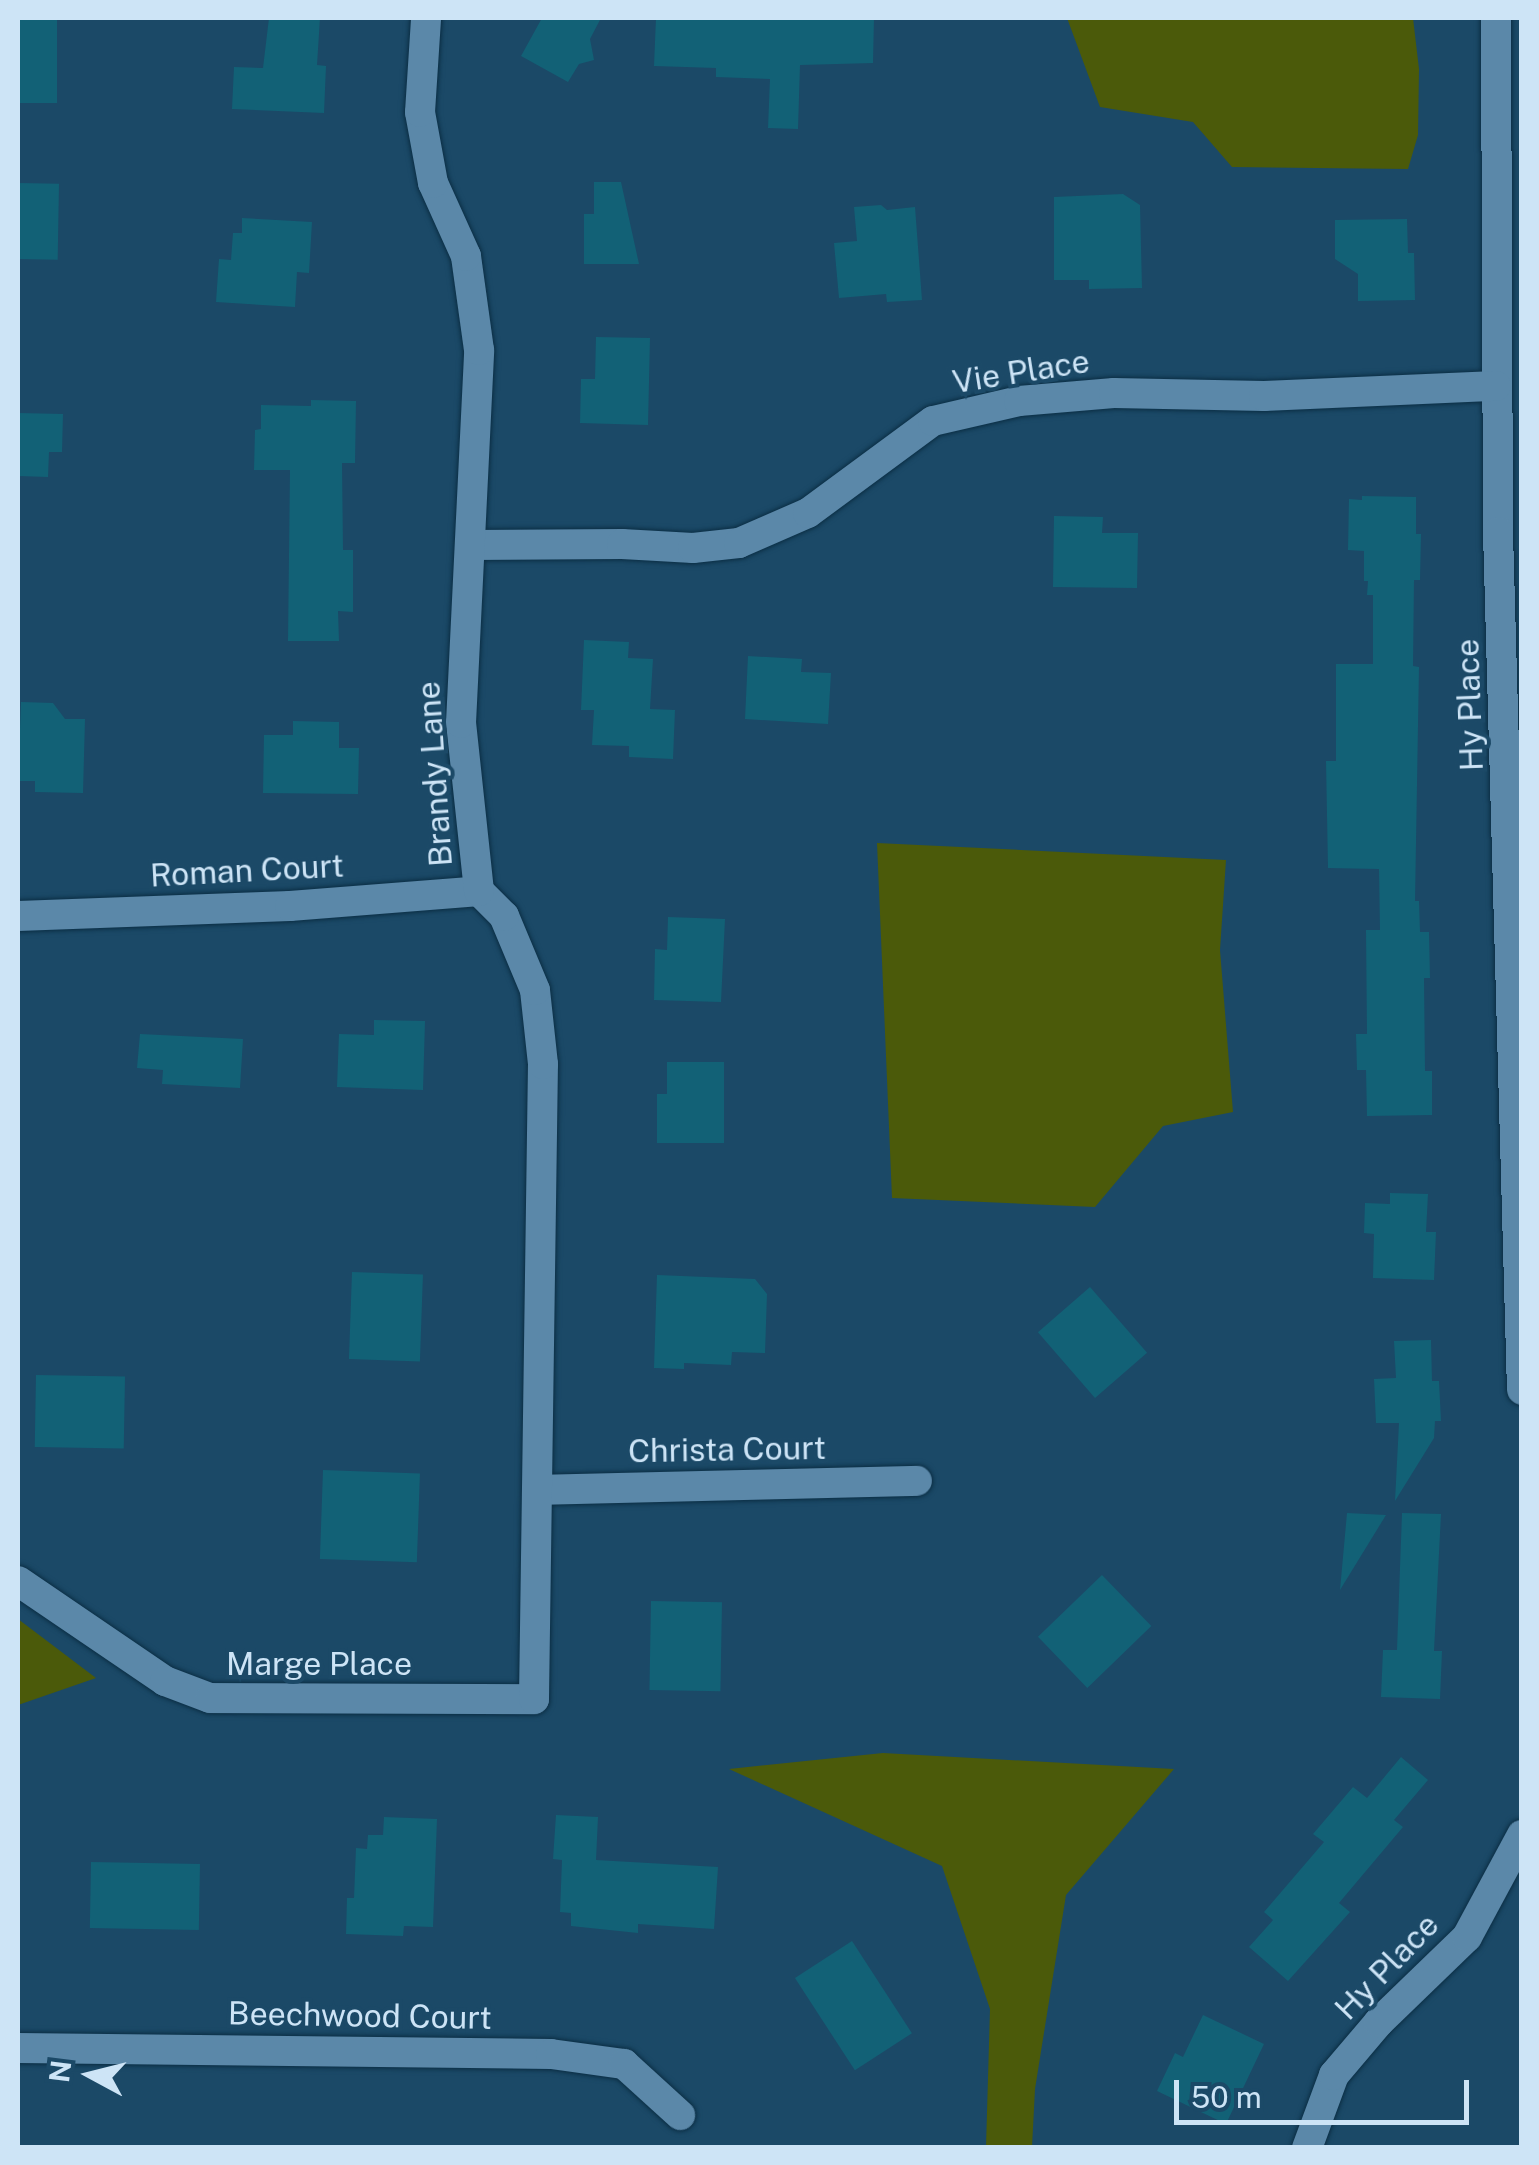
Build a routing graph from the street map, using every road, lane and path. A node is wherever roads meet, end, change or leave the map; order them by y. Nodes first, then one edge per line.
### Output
1 (426, 18) edge
2 (1496, 18) edge
3 (1496, 386) junction
4 (472, 545) junction
5 (1514, 748) edge
6 (479, 891) junction
7 (18, 916) edge
8 (1519, 1272) edge
9 (1522, 1390) edge
10 (916, 1481) dead end
11 (539, 1490) junction
12 (18, 1580) edge
13 (534, 1699) joint
14 (1522, 1835) edge
15 (18, 2048) edge
16 (680, 2115) dead end
17 (1307, 2148) edge

1 - 4 street, Brandy Lane
2 - 3 street, Hy Place
3 - 4 street, Vie Place
3 - 5 street, Hy Place
4 - 6 street, Brandy Lane
5 - 8 street, Hy Place
6 - 7 street, Roman Court
6 - 11 street, Brandy Lane
8 - 9 street, Hy Place
10 - 11 street, Christa Court
11 - 13 street, Brandy Lane
12 - 13 street, Marge Place
14 - 17 street, Hy Place
15 - 16 street, Beechwood Court

